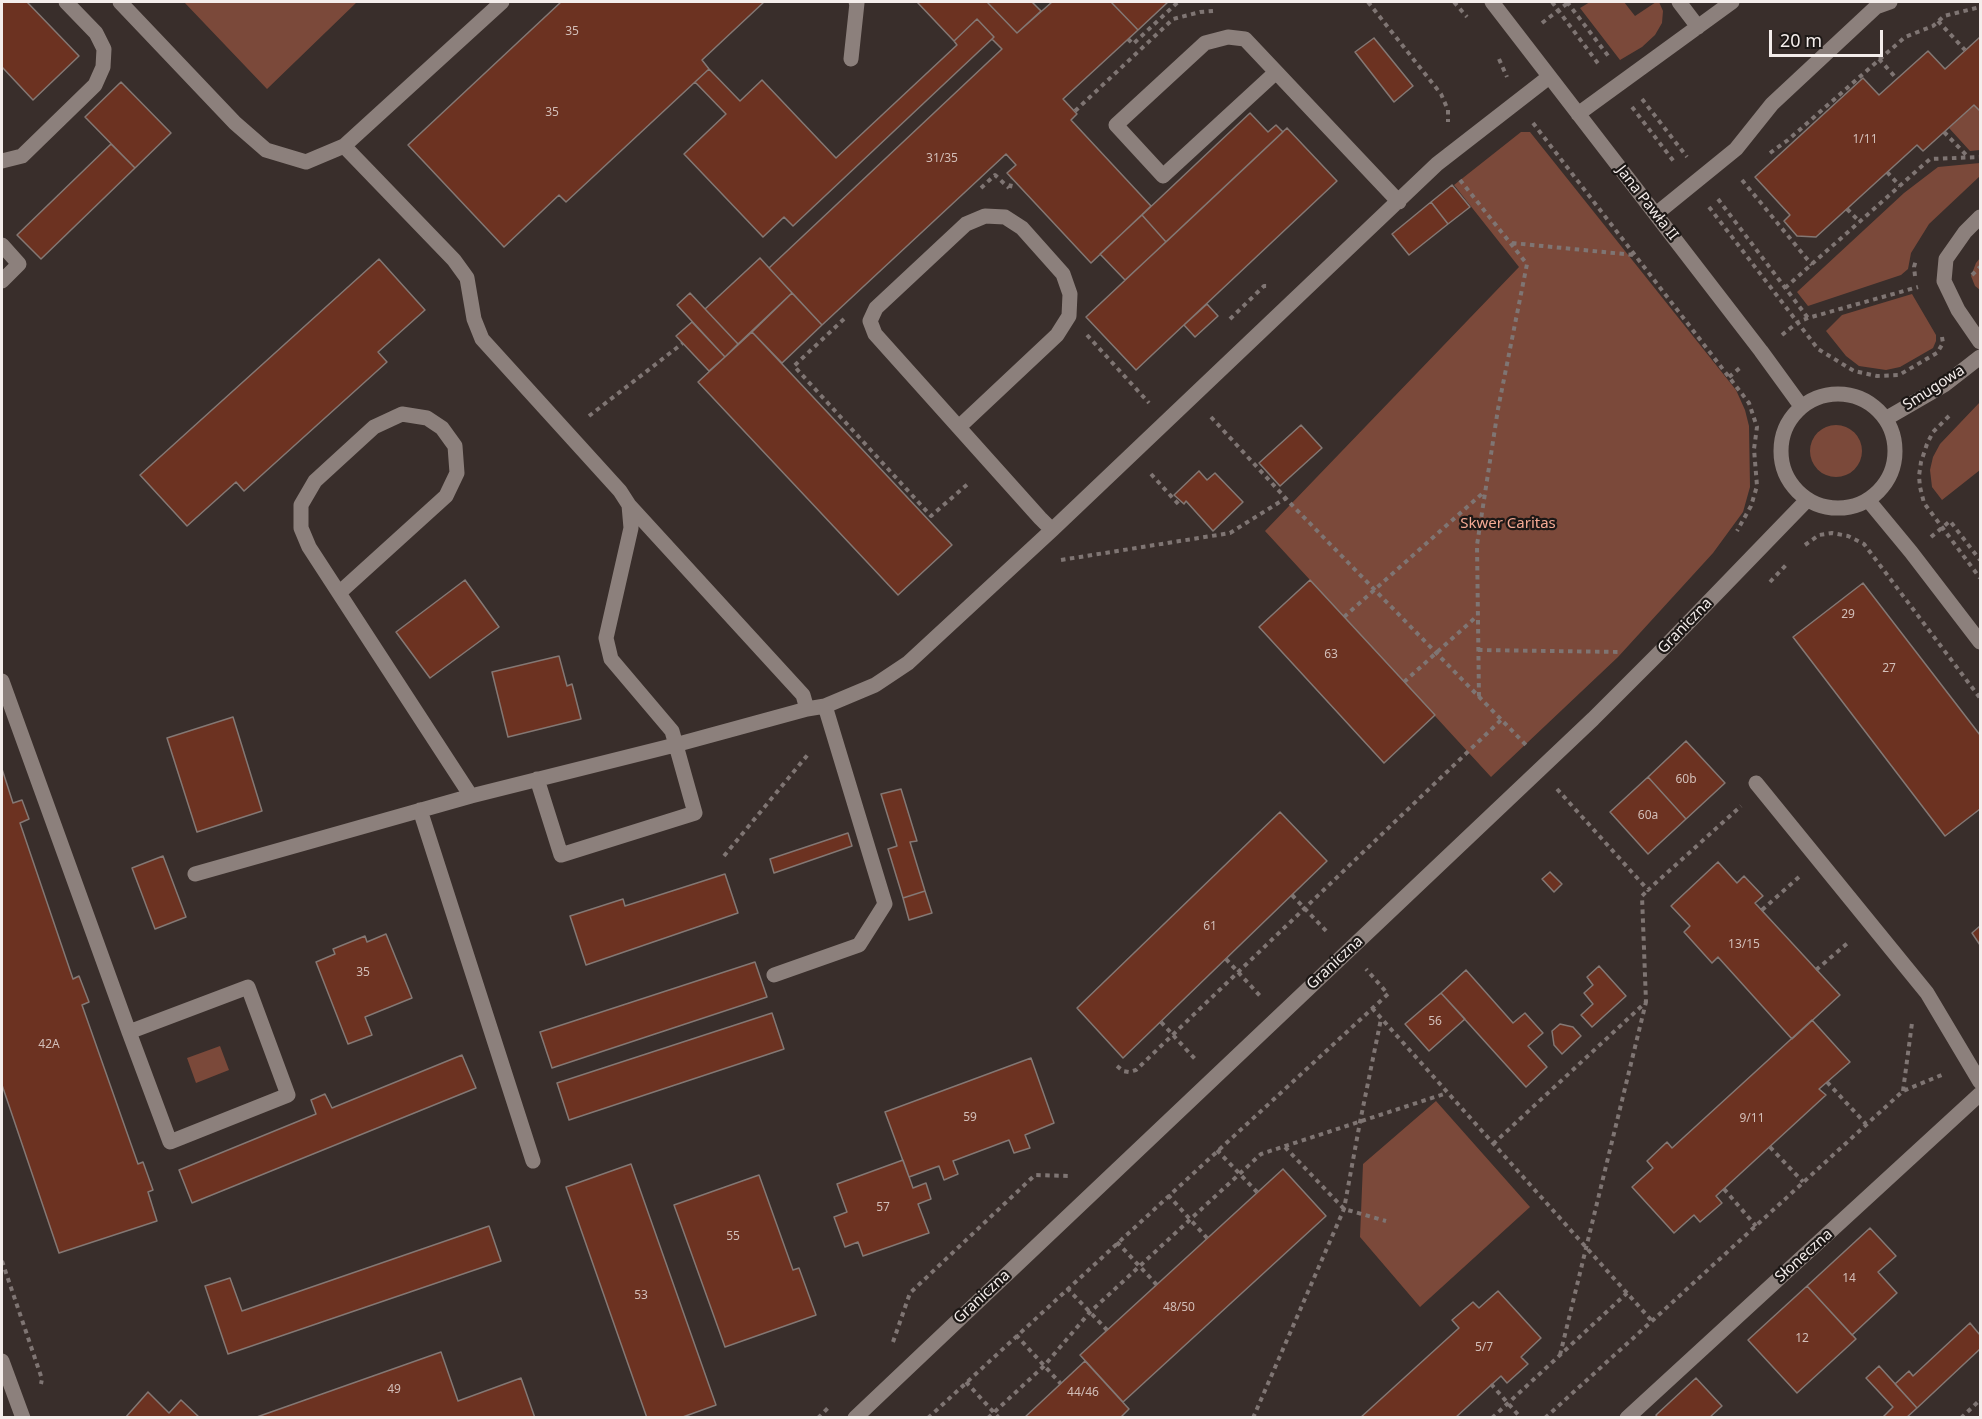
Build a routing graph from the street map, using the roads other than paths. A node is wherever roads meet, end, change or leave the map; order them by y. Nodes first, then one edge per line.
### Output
1 (66, 2) edge
2 (120, 2) edge
3 (502, 2) edge
4 (856, 2) edge
5 (1492, 2) edge
6 (1679, 2) edge
7 (1732, 2) edge
8 (1890, 2) edge
9 (1698, 27) junction
10 (851, 59) dead end
11 (1275, 73) junction
12 (1549, 77) junction
13 (1578, 114) junction
14 (344, 146) junction
15 (2, 161) edge
16 (1399, 202) junction
17 (1656, 214) junction
18 (1980, 217) edge
19 (2, 245) edge
20 (2, 281) edge
21 (1980, 342) edge
22 (1980, 357) edge
23 (1800, 406) junction
24 (1887, 418) junction
25 (959, 428) junction
26 (1807, 500) junction
27 (1868, 500) junction
28 (629, 505) junction
29 (1052, 530) junction
30 (339, 593) junction
31 (1980, 642) edge
32 (2, 681) edge
33 (825, 706) junction
34 (807, 709) junction
35 (675, 745) junction
36 (537, 779) junction
37 (1756, 783) dead end
38 (471, 796) junction
39 (420, 810) junction
40 (195, 874) dead end
41 (774, 975) dead end
42 (129, 1032) junction
43 (1980, 1082) edge
44 (1980, 1094) edge
45 (533, 1161) dead end
46 (2, 1361) edge
47 (21, 1411) edge
48 (855, 1418) edge
49 (1627, 1418) edge

1 - 15 street
2 - 14 street
3 - 14 street
4 - 10 street
5 - 12 street, Jana Pawła II
6 - 9 street
7 - 9 street
8 - 17 street
9 - 13 street
11 - 11 street
11 - 16 street
12 - 13 street, Jana Pawła II
12 - 16 street
13 - 17 street, Jana Pawła II
14 - 28 street
16 - 29 street
17 - 23 street, Jana Pawła II
18 - 21 street
19 - 20 street
22 - 24 street, Smugowa
23 - 24 street
23 - 26 street
24 - 27 street
25 - 25 street
25 - 29 street
26 - 27 street
26 - 48 street, Graniczna
27 - 31 street
28 - 34 street
28 - 35 street
29 - 33 street
30 - 30 street
30 - 38 street
32 - 42 street
33 - 34 street
33 - 41 street
34 - 35 street
35 - 36 street
35 - 36 street
36 - 38 street
37 - 43 street
38 - 39 street
39 - 40 street
39 - 45 street
42 - 42 street
44 - 49 street, Słoneczna
46 - 47 street

